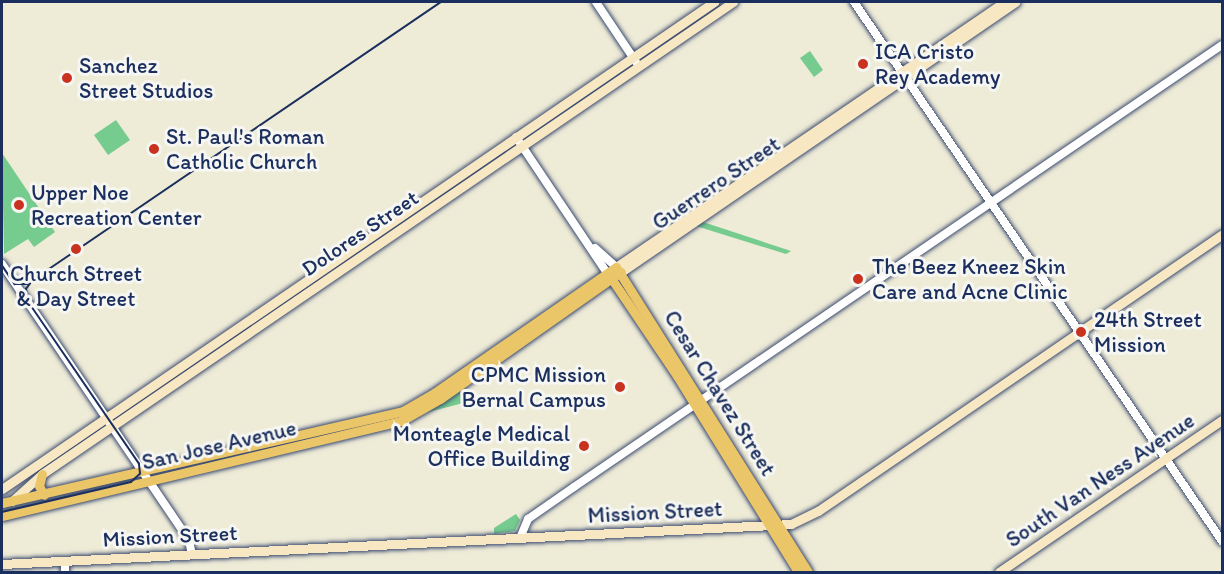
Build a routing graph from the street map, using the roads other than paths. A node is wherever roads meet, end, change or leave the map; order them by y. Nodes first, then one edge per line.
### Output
1 (596, 2) edge
2 (714, 2) edge
3 (733, 2) edge
4 (854, 2) edge
5 (1005, 2) edge
6 (1016, 2) edge
7 (1222, 45) edge
8 (633, 57) junction
9 (639, 66) junction
10 (904, 74) junction
11 (516, 137) junction
12 (522, 146) junction
13 (992, 203) junction
14 (1222, 234) edge
15 (588, 242) junction
16 (2, 264) edge
17 (618, 270) junction
18 (609, 276) junction
19 (1080, 331) junction
20 (437, 396) joint
21 (698, 403) junction
22 (105, 417) junction
23 (1222, 420) edge
24 (112, 426) junction
25 (51, 455) junction
26 (1166, 458) junction
27 (57, 464) junction
28 (42, 474) junction
29 (146, 477) junction
30 (2, 489) edge
31 (44, 495) junction
32 (12, 501) junction
33 (2, 503) edge
34 (2, 514) edge
35 (775, 526) junction
36 (522, 532) junction
37 (1222, 541) edge
38 (192, 555) junction
39 (65, 561) junction
40 (2, 564) edge
41 (65, 573) edge
42 (798, 573) edge
43 (808, 573) edge
44 (999, 573) edge

1 - 8 street
2 - 8 main road, Dolores Street
3 - 9 main road, Dolores Street
4 - 10 street
5 - 10 main road, Guerrero Street
6 - 10 main road, Guerrero Street
7 - 13 street
8 - 9 street
8 - 11 main road, Dolores Street
9 - 12 main road, Dolores Street
10 - 13 street
10 - 17 main road, Guerrero Street
11 - 12 street, Cesar Chavez Street
11 - 22 main road, Dolores Street
12 - 15 street, Cesar Chavez Street
12 - 24 main road, Dolores Street
13 - 19 street
13 - 21 street
14 - 19 main road, Mission Street
15 - 17 street, Cesar Chavez Street
15 - 18 street, Cesar Chavez Street
16 - 22 street
17 - 18 main road, Guerrero Street
17 - 21 main road, Cesar Chavez Street
18 - 20 main road, Guerrero Street
18 - 21 main road, Cesar Chavez Street
19 - 26 street
19 - 35 main road, Mission Street
20 - 29 main road, San Jose Avenue
21 - 35 main road, Cesar Chavez Street
21 - 36 street
22 - 24 street
22 - 25 main road, Dolores Street
23 - 26 main road, South Van Ness Avenue
24 - 27 main road, Dolores Street
24 - 29 street
25 - 27 main road
25 - 30 main road, Dolores Street
26 - 37 street
26 - 44 main road, South Van Ness Avenue
27 - 28 main road, Dolores Street
28 - 31 main road
28 - 32 main road, Dolores Street
29 - 31 main road, San Jose Avenue
29 - 34 main road, San Jose Avenue
29 - 38 street
31 - 32 main road, San Jose Avenue
32 - 33 main road, San Jose Avenue
32 - 34 main road
35 - 36 main road, Mission Street
35 - 42 main road, Cesar Chavez Street
35 - 43 main road, Cesar Chavez Street
36 - 38 main road, Mission Street
38 - 39 main road, Mission Street
39 - 40 main road, Mission Street
39 - 41 street

